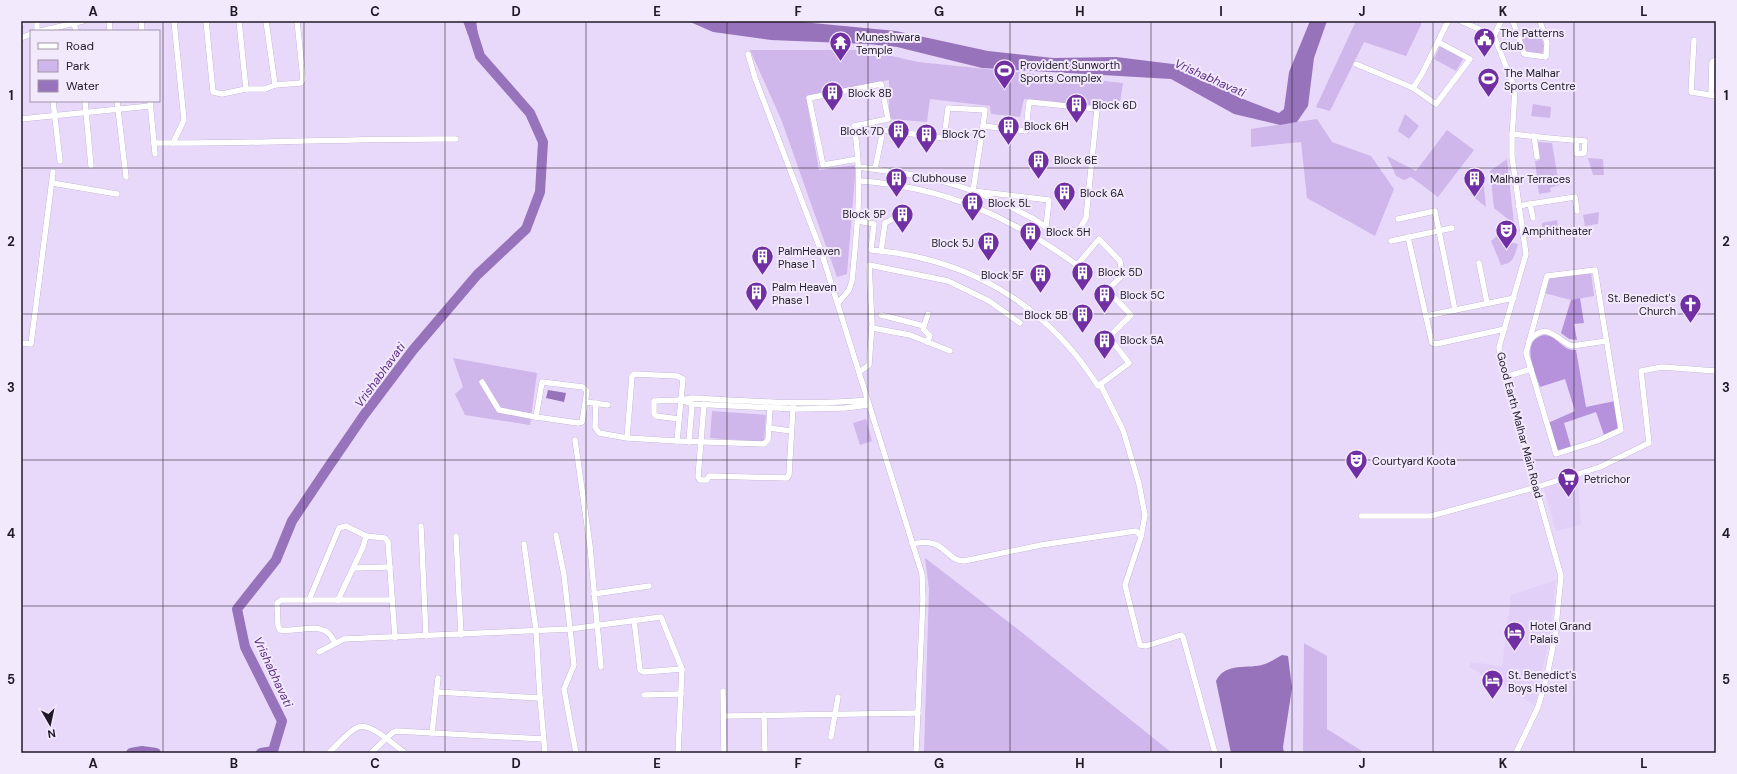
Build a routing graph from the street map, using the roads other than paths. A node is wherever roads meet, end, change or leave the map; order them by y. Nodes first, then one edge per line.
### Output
1 (21, 21) edge
2 (51, 21) edge
3 (83, 21) edge
4 (174, 21) edge
5 (206, 21) edge
6 (239, 21) edge
7 (266, 21) edge
8 (297, 21) edge
9 (1448, 21) edge
10 (1461, 21) edge
11 (1501, 21) edge
12 (1513, 21) edge
13 (1540, 21) edge
14 (78, 22) edge
15 (65, 23) edge
16 (21, 25) edge
17 (50, 28) junction
18 (45, 30) edge
19 (1494, 36) junction
20 (1694, 40) dead end
21 (1438, 42) junction
22 (748, 54) dead end
23 (1716, 60) edge
24 (1356, 64) dead end
25 (275, 85) junction
26 (1413, 88) junction
27 (246, 89) junction
28 (1714, 95) edge
29 (53, 102) edge
30 (85, 102) edge
31 (118, 102) edge
32 (150, 104) edge
33 (118, 110) junction
34 (86, 113) junction
35 (54, 116) junction
36 (21, 119) edge
37 (983, 126) junction
38 (1512, 134) junction
39 (1534, 136) junction
40 (456, 139) dead end
41 (1576, 140) dead end
42 (154, 143) junction
43 (173, 143) junction
44 (155, 154) dead end
45 (1537, 157) dead end
46 (858, 159) junction
47 (60, 161) dead end
48 (91, 166) dead end
49 (858, 167) junction
50 (876, 169) junction
51 (53, 172) dead end
52 (126, 177) dead end
53 (860, 181) junction
54 (52, 183) junction
55 (973, 191) junction
56 (117, 194) dead end
57 (1530, 204) junction
58 (1518, 206) junction
59 (1577, 210) dead end
60 (906, 216) dead end
61 (1533, 218) dead end
62 (1398, 219) dead end
63 (858, 221) junction
64 (1046, 227) junction
65 (1452, 228) dead end
66 (1439, 231) junction
67 (1408, 237) junction
68 (1391, 241) dead end
69 (881, 251) junction
70 (1479, 262) dead end
71 (1514, 298) junction
72 (838, 303) junction
73 (1487, 303) junction
74 (1455, 310) junction
75 (928, 314) dead end
76 (882, 315) dead end
77 (1426, 316) junction
78 (1020, 323) dead end
79 (924, 326) junction
80 (872, 328) junction
81 (1505, 329) junction
82 (1529, 341) junction
83 (1606, 341) junction
84 (927, 342) junction
85 (21, 343) edge
86 (950, 352) dead end
87 (1531, 369) junction
88 (1716, 371) edge
89 (859, 372) junction
90 (1505, 377) junction
91 (482, 382) dead end
92 (1100, 384) junction
93 (681, 400) junction
94 (586, 402) junction
95 (596, 403) junction
96 (868, 403) junction
97 (692, 404) junction
98 (704, 404) junction
99 (608, 405) dead end
100 (793, 406) junction
101 (770, 408) junction
102 (536, 416) junction
103 (679, 419) junction
104 (769, 428) junction
105 (791, 431) junction
106 (627, 438) junction
107 (575, 440) dead end
108 (677, 441) junction
109 (689, 442) junction
110 (701, 443) junction
111 (1537, 488) junction
112 (1361, 516) dead end
113 (421, 526) dead end
114 (556, 535) dead end
115 (1140, 535) junction
116 (366, 536) junction
117 (456, 536) dead end
118 (524, 544) dead end
119 (912, 544) junction
120 (390, 567) junction
121 (354, 568) junction
122 (649, 586) dead end
123 (594, 594) junction
124 (309, 600) junction
125 (338, 600) junction
126 (392, 600) junction
127 (634, 620) junction
128 (597, 625) junction
129 (570, 629) junction
130 (536, 630) junction
131 (461, 635) junction
132 (426, 636) junction
133 (395, 638) junction
134 (335, 643) junction
135 (319, 652) dead end
136 (601, 667) dead end
137 (682, 669) junction
138 (438, 678) dead end
139 (723, 691) dead end
140 (438, 692) junction
141 (681, 694) junction
142 (644, 695) dead end
143 (838, 697) dead end
144 (540, 698) junction
145 (918, 713) junction
146 (835, 714) junction
147 (764, 715) junction
148 (724, 716) junction
149 (432, 733) junction
150 (831, 737) dead end
151 (386, 738) junction
152 (543, 739) junction
153 (331, 752) edge
154 (371, 753) edge
155 (404, 753) edge
156 (546, 753) edge
157 (576, 753) edge
158 (678, 753) edge
159 (724, 753) edge
160 (765, 753) edge
161 (916, 753) edge
162 (1215, 753) edge
163 (1516, 753) edge

1 - 16 street
2 - 17 street
3 - 14 street
4 - 43 street
5 - 27 street
6 - 27 street
7 - 25 street
8 - 25 street
9 - 21 street
10 - 19 street
11 - 19 street
12 - 13 street
14 - 15 street
15 - 17 street
17 - 18 street
19 - 38 street, Good Earth Malhar Main Road
20 - 28 street
21 - 26 street
21 - 26 street
22 - 72 street
23 - 28 street
24 - 26 street
25 - 27 street
29 - 35 street
30 - 34 street
31 - 33 street
32 - 33 street
32 - 42 street
33 - 34 street
33 - 52 street
34 - 35 street
34 - 48 street
35 - 36 street
35 - 47 street
37 - 50 street
37 - 55 street
37 - 64 street
38 - 39 street
38 - 58 street, Good Earth Malhar Main Road
39 - 41 street
39 - 45 street
40 - 43 street
42 - 43 street
42 - 44 street
46 - 46 street
46 - 49 street
49 - 50 street
49 - 53 street
50 - 55 street
51 - 54 street
53 - 63 street
53 - 92 street
54 - 56 street
54 - 85 street
55 - 64 street
55 - 64 street
57 - 58 street
57 - 59 street
57 - 61 street
58 - 71 street, Good Earth Malhar Main Road
60 - 69 street
62 - 66 street
63 - 69 street
63 - 72 street
65 - 66 street
66 - 67 street
66 - 74 street
67 - 68 street
67 - 77 street
69 - 92 street
70 - 73 street
71 - 73 street
71 - 81 street, Good Earth Malhar Main Road
72 - 89 street
73 - 74 street
74 - 77 street
75 - 79 street
76 - 79 street
77 - 81 street
78 - 80 street
79 - 84 street
80 - 84 street
80 - 89 street
81 - 90 street, Good Earth Malhar Main Road
82 - 83 street
82 - 83 street
82 - 87 street
83 - 87 street
84 - 86 street
87 - 90 street
88 - 111 street
89 - 96 street
90 - 111 street, Good Earth Malhar Main Road
91 - 102 street
92 - 115 street
93 - 97 street
93 - 100 street
93 - 103 street
93 - 103 street
93 - 106 street
94 - 95 street
94 - 102 street
94 - 102 street
95 - 99 street
95 - 106 street
96 - 100 street
96 - 119 street
97 - 98 street
97 - 109 street
98 - 101 street
98 - 110 street
100 - 101 street
100 - 105 street
101 - 104 street
103 - 108 street
104 - 105 street
104 - 110 street
105 - 110 street
106 - 108 street
107 - 123 street
108 - 109 street
109 - 110 street
111 - 112 street
111 - 163 street, Good Earth Malhar Main Road
113 - 132 street
114 - 129 street
115 - 119 street
115 - 162 street
116 - 120 street
116 - 121 street
116 - 124 street
117 - 131 street
118 - 130 street
119 - 145 street
120 - 121 street
120 - 126 street
121 - 125 street
122 - 123 street
123 - 128 street
124 - 125 street
124 - 134 street
125 - 126 street
126 - 133 street
127 - 128 street
127 - 137 street
127 - 137 street
128 - 129 street
128 - 136 street
129 - 130 street
129 - 157 street
130 - 131 street
130 - 144 street
131 - 132 street
132 - 133 street
133 - 134 street
134 - 135 street
137 - 141 street
138 - 140 street
139 - 148 street
140 - 144 street
140 - 149 street
141 - 142 street
141 - 158 street
143 - 146 street
144 - 152 street
145 - 146 street
145 - 161 street
146 - 147 street
146 - 150 street
147 - 148 street
147 - 160 street
148 - 159 street
149 - 151 street
149 - 152 street
151 - 153 street
151 - 154 street
151 - 155 street
152 - 156 street

